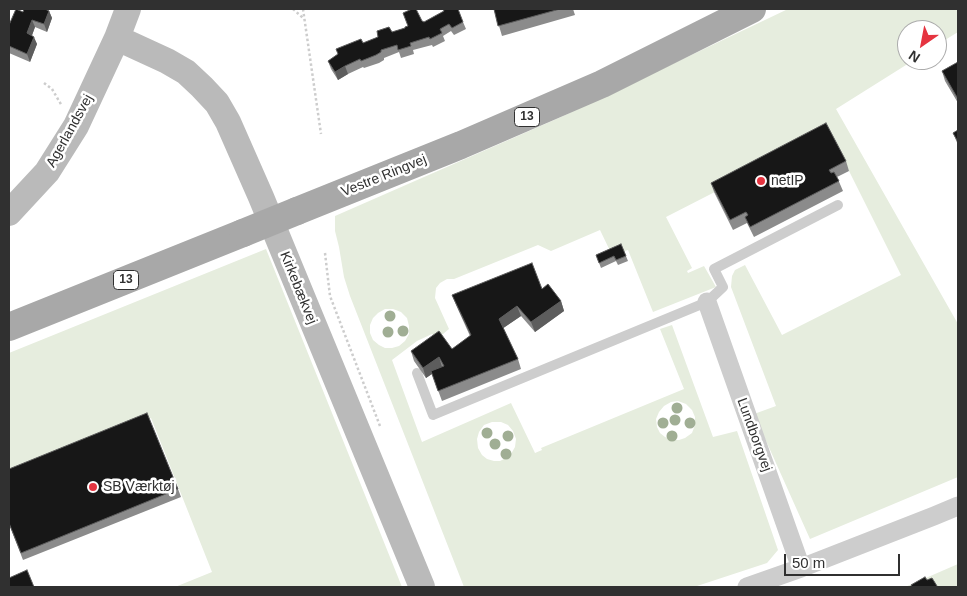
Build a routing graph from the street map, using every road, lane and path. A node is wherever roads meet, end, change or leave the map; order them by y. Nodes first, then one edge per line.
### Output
1 (128, 9) edge
2 (293, 9) edge
3 (302, 9) edge
4 (752, 9) edge
5 (303, 18) junction
6 (116, 38) junction
7 (44, 83) dead end
8 (64, 112) dead end
9 (321, 134) dead end
10 (838, 206) dead end
11 (9, 213) edge
12 (325, 253) dead end
13 (707, 302) junction
14 (9, 328) edge
15 (417, 374) edge
16 (382, 431) dead end
17 (958, 506) edge
18 (801, 568) junction
19 (422, 587) edge
20 (747, 587) edge

1 - 6 street, Agerlandsvej
2 - 5 path
3 - 5 path
4 - 14 main road, Vestre Ringvej / 13, bridge
5 - 9 path
6 - 11 street, Agerlandsvej
6 - 19 street, Kirkebækvej
7 - 8 path
10 - 13 lane
12 - 16 path
13 - 15 lane
13 - 18 street, Lundborgvej
17 - 18 street
18 - 20 street

